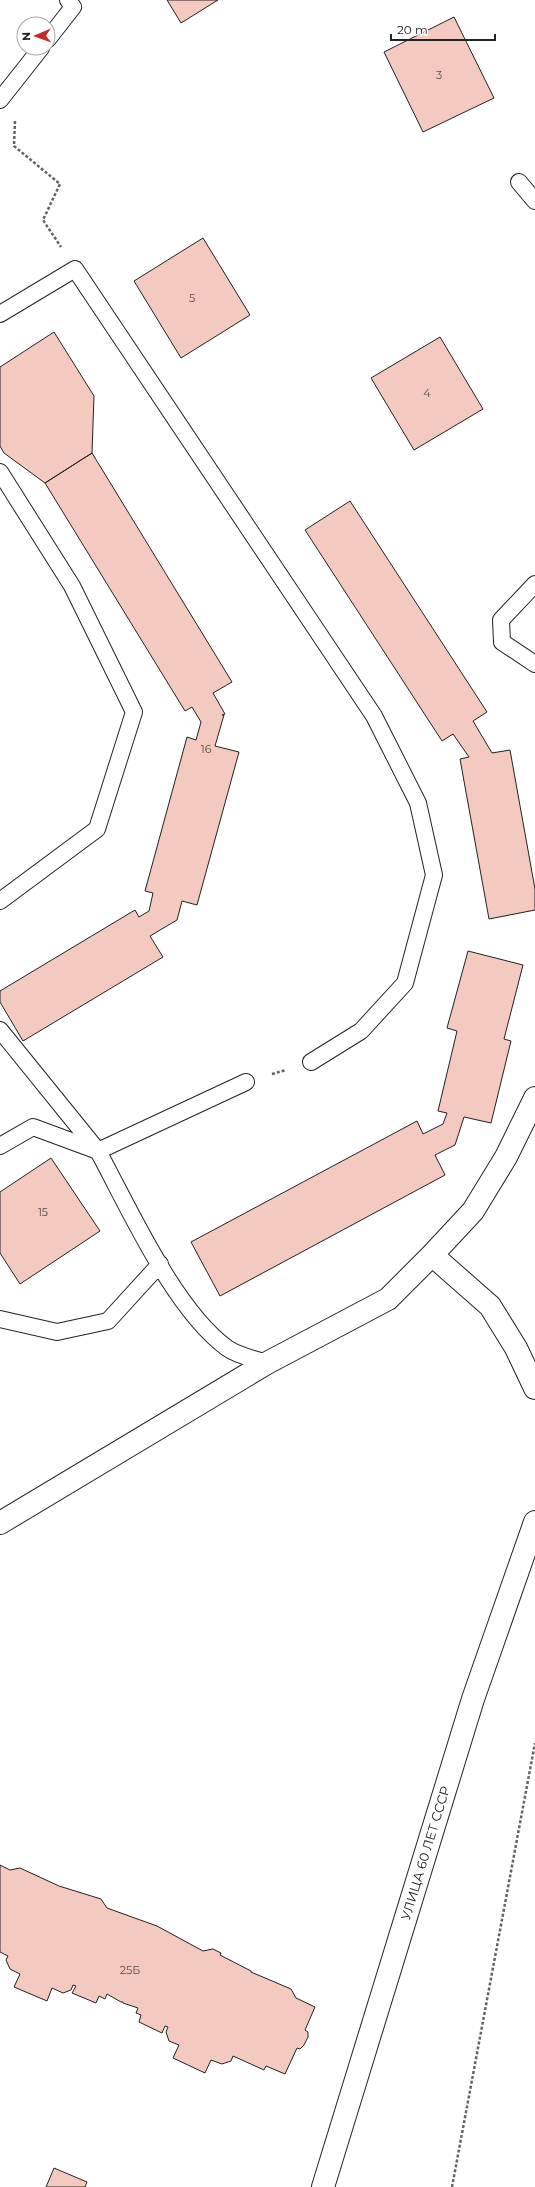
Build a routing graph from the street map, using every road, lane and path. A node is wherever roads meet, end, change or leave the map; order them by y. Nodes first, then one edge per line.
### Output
1 (68, 0) edge
2 (56, 30) edge
3 (35, 56) edge
4 (1, 100) edge
5 (519, 182) dead end
6 (535, 200) edge
7 (75, 269) junction
8 (0, 314) edge
9 (0, 472) edge
10 (535, 584) edge
11 (535, 664) edge
12 (0, 901) edge
13 (0, 1030) edge
14 (311, 1062) joint
15 (246, 1082) joint
16 (535, 1098) edge
17 (0, 1146) edge
18 (98, 1151) junction
19 (432, 1255) junction
20 (160, 1264) junction
21 (0, 1319) edge
22 (267, 1363) junction
23 (535, 1388) edge
24 (535, 1522) edge
25 (0, 1523) edge
26 (535, 1743) edge
27 (323, 2187) edge
28 (452, 2187) edge

1 - 2 lane
3 - 4 lane
4 - 7 path
5 - 6 lane
7 - 8 lane
7 - 14 lane
9 - 12 lane
10 - 11 lane
13 - 18 lane
14 - 15 path
15 - 18 lane
16 - 19 street
17 - 18 lane
18 - 20 lane
19 - 22 street
19 - 23 street
20 - 21 lane
20 - 22 lane
22 - 25 street
24 - 27 street, УЛИЦА 60 ЛЕТ СССР
26 - 28 path

